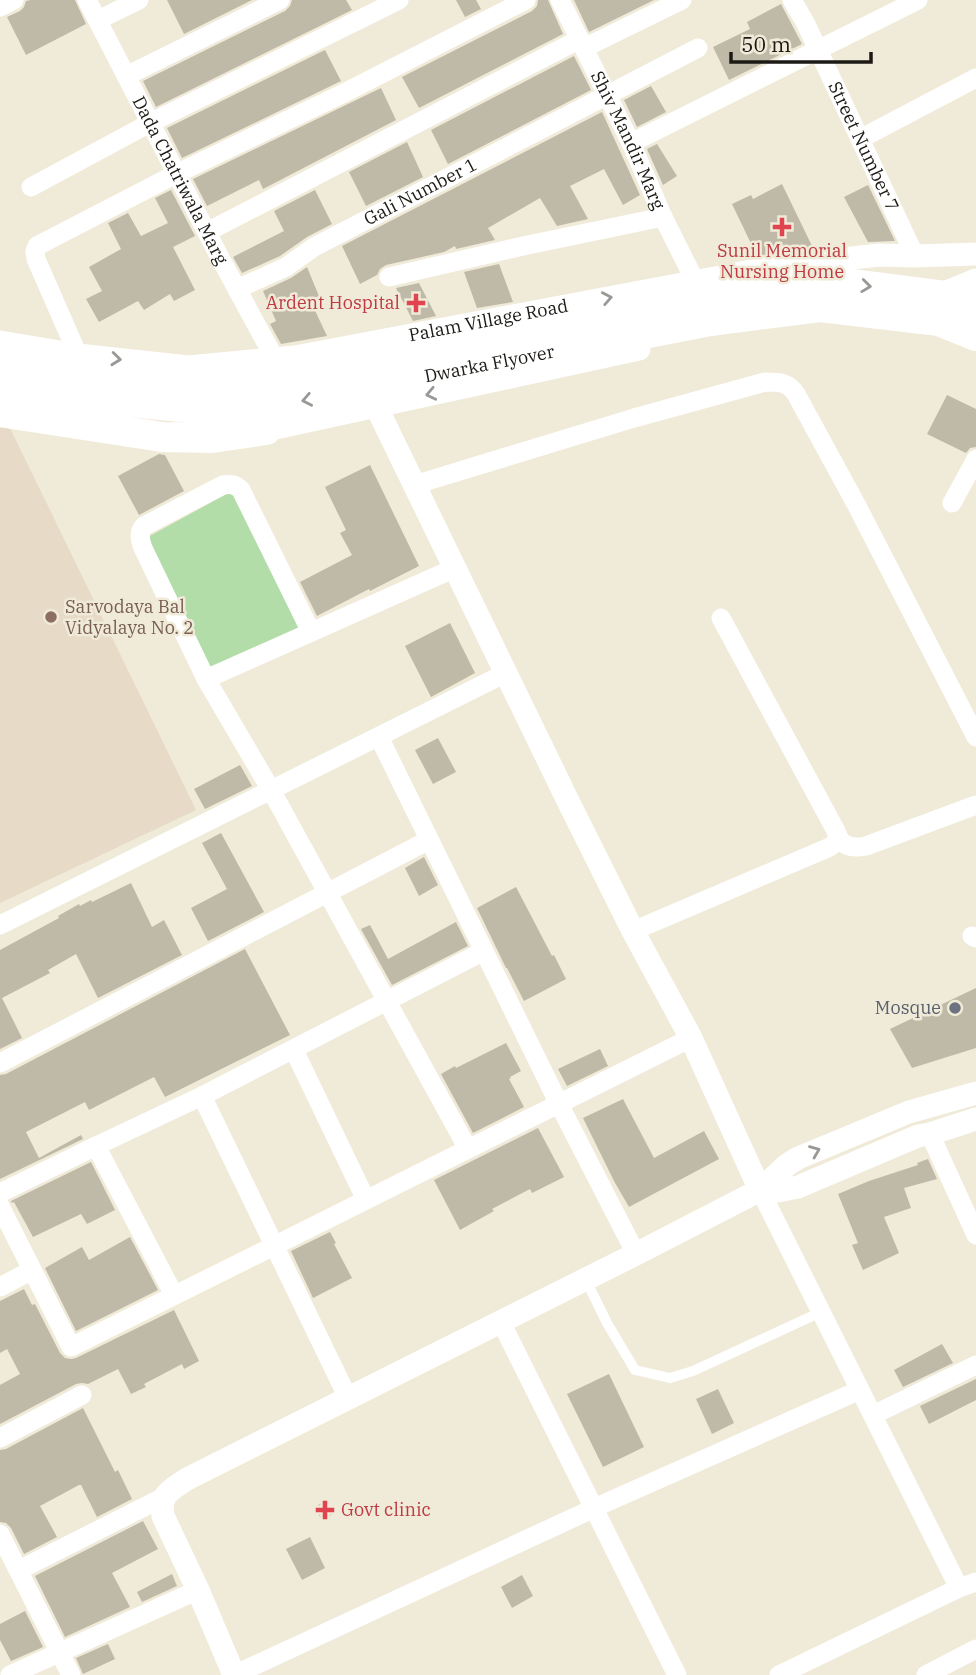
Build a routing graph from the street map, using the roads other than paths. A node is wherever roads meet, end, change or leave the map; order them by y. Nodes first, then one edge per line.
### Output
1 (14, 0) edge
2 (87, 0) edge
3 (139, 0) edge
4 (280, 0) edge
5 (398, 0) edge
6 (526, 0) edge
7 (560, 0) edge
8 (682, 0) edge
9 (792, 0) edge
10 (918, 0) edge
11 (0, 7) edge
12 (98, 20) junction
13 (582, 44) junction
14 (698, 48) dead end
15 (818, 50) junction
16 (126, 76) junction
17 (976, 78) edge
18 (607, 95) junction
19 (150, 123) junction
20 (860, 139) junction
21 (631, 143) junction
22 (176, 174) junction
23 (31, 187) dead end
24 (663, 217) junction
25 (207, 232) junction
26 (915, 256) junction
27 (971, 257) edge
28 (389, 277) dead end
29 (976, 280) edge
30 (695, 281) junction
31 (237, 289) junction
32 (976, 307) edge
33 (976, 336) edge
34 (0, 342) edge
35 (356, 345) junction
36 (78, 355) junction
37 (275, 359) junction
38 (0, 361) edge
39 (0, 386) edge
40 (0, 402) edge
41 (376, 406) junction
42 (0, 412) edge
43 (266, 430) junction
44 (976, 458) edge
45 (414, 485) junction
46 (952, 503) dead end
47 (455, 568) junction
48 (721, 618) dead end
49 (311, 632) junction
50 (506, 674) junction
51 (206, 679) junction
52 (379, 737) junction
53 (976, 737) edge
54 (271, 790) junction
55 (976, 806) edge
56 (838, 839) junction
57 (429, 840) junction
58 (327, 893) junction
59 (0, 925) edge
60 (633, 931) junction
61 (484, 951) junction
62 (387, 1000) junction
63 (691, 1038) junction
64 (293, 1050) junction
65 (0, 1063) edge
66 (976, 1093) edge
67 (202, 1096) junction
68 (559, 1104) junction
69 (976, 1119) edge
70 (930, 1134) junction
71 (96, 1146) junction
72 (468, 1149) junction
73 (760, 1191) junction
74 (0, 1193) edge
75 (366, 1200) junction
76 (0, 1206) edge
77 (976, 1235) edge
78 (274, 1245) junction
79 (636, 1254) junction
80 (32, 1270) junction
81 (586, 1279) junction
82 (0, 1286) edge
83 (174, 1295) junction
84 (821, 1312) junction
85 (500, 1322) junction
86 (976, 1365) edge
87 (860, 1390) junction
88 (82, 1395) dead end
89 (348, 1398) junction
90 (873, 1415) junction
91 (0, 1437) edge
92 (164, 1497) junction
93 (594, 1509) junction
94 (0, 1534) edge
95 (19, 1570) junction
96 (968, 1585) edge
97 (198, 1590) junction
98 (976, 1649) edge
99 (60, 1653) junction
100 (10, 1675) edge
101 (71, 1675) edge
102 (234, 1675) edge
103 (677, 1675) edge
104 (779, 1675) edge
105 (926, 1675) edge

1 - 11 street
2 - 12 street, Dada Chatriwala Marg
3 - 12 street
4 - 16 street
5 - 19 street
6 - 22 street
7 - 13 street, Shiv Mandir Marg
8 - 13 street
9 - 15 street, Street Number 7
10 - 15 street
12 - 16 street, Dada Chatriwala Marg
13 - 18 street, Shiv Mandir Marg
13 - 25 street
14 - 18 street, Gali Number 1
15 - 20 street, Street Number 7
15 - 21 street
16 - 19 street, Dada Chatriwala Marg
17 - 20 street
18 - 21 street, Shiv Mandir Marg
18 - 31 street, Gali Number 1
19 - 22 street, Dada Chatriwala Marg
19 - 23 street
20 - 26 street, Street Number 7
21 - 24 street, Shiv Mandir Marg
22 - 25 street, Dada Chatriwala Marg
22 - 36 street
24 - 28 street
24 - 30 street, Shiv Mandir Marg
25 - 31 street, Dada Chatriwala Marg
26 - 27 street, Palam Village Road
26 - 30 street, Palam Village Road
29 -> 41 street
35 -> 30 street, Palam Village Road
31 - 37 street, Dada Chatriwala Marg
38 -> 32 main road, Dwarka Flyover
33 -> 39 main road, Dwarka Flyover
34 - 36 street, Palam Village Road
35 - 37 street, Palam Village Road
35 - 41 street
36 -> 37 street, Palam Village Road
40 - 43 street
41 - 43 street
41 - 45 street
42 - 43 main road
44 - 46 street
45 - 47 street
45 - 53 street
47 - 49 street
47 - 50 street
48 - 56 street
49 - 51 street
49 - 51 street
50 - 52 street
50 - 60 street
51 - 54 street
52 - 54 street
52 - 57 street
54 - 58 street
54 - 59 street
55 - 56 street
56 - 60 street
57 - 58 street
57 - 61 street
58 - 62 street
58 - 65 street
60 - 63 street
61 - 62 street
61 - 68 street
62 - 64 street
62 - 72 street
63 - 68 street
63 - 73 street
64 - 67 street
64 - 75 street
73 -> 66 street
67 - 71 street
67 - 78 street
68 - 72 street
68 - 79 street
69 - 70 street
70 - 73 street
70 - 77 street
71 - 74 street
71 - 83 street
72 - 75 street
73 - 79 street
73 - 84 street
75 - 78 street
76 - 80 street
78 - 83 street
78 - 89 street
79 - 81 street
80 - 82 street
80 - 83 street
81 - 84 lane
81 - 85 street
84 - 87 street
85 - 89 street
85 - 93 street
86 - 90 street
87 - 90 street
87 - 93 street
88 - 91 street
89 - 92 street
90 - 96 street
92 - 95 street
92 - 97 street
93 - 102 street
93 - 103 street
94 - 95 street
95 - 99 street
96 - 104 street
97 - 99 street
97 - 102 street
98 - 105 street
99 - 100 street
99 - 101 street

